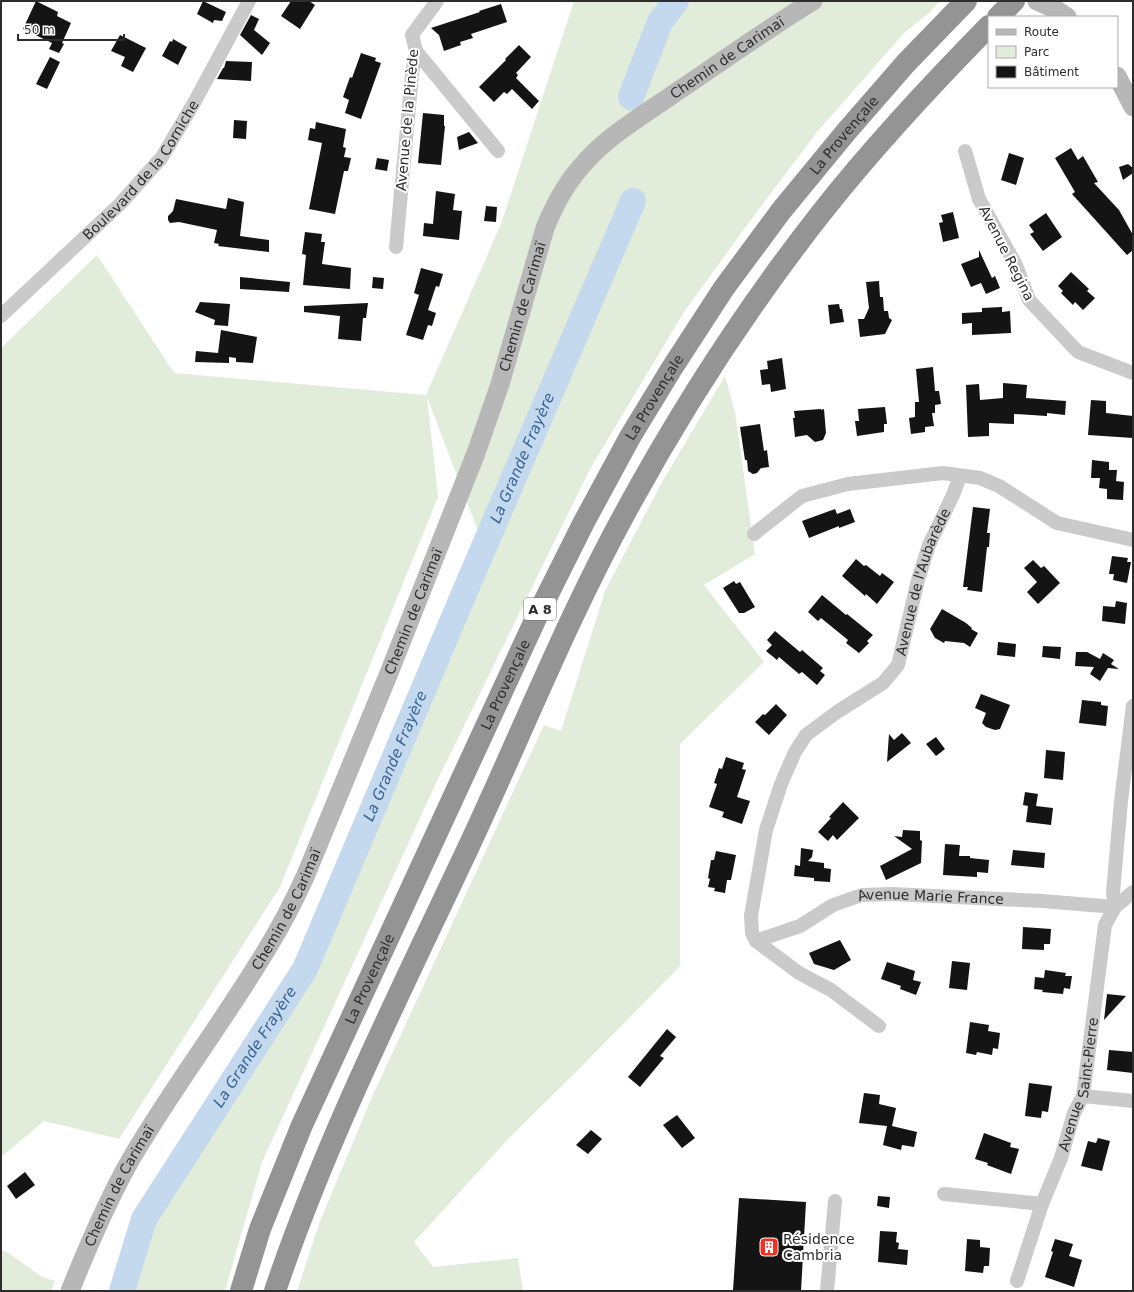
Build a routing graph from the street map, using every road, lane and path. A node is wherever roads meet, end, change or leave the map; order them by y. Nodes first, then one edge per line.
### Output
1 (249, 1) edge
2 (436, 1) edge
3 (813, 1) edge
4 (966, 1) edge
5 (1014, 1) edge
6 (1037, 1) edge
7 (999, 16) edge
8 (1066, 16) edge
9 (988, 27) edge
10 (416, 51) junction
11 (1118, 78) edge
12 (1133, 107) edge
13 (498, 151) dead end
14 (965, 151) dead end
15 (396, 247) dead end
16 (1, 316) edge
17 (1133, 373) edge
18 (960, 476) junction
19 (754, 534) dead end
20 (1133, 540) edge
21 (1133, 706) edge
22 (1133, 892) edge
23 (1115, 906) junction
24 (756, 940) junction
25 (878, 1026) dead end
26 (1083, 1096) junction
27 (1133, 1101) edge
28 (944, 1194) dead end
29 (835, 1201) dead end
30 (1042, 1204) junction
31 (1017, 1281) dead end
32 (70, 1291) edge
33 (241, 1291) edge
34 (275, 1291) edge
35 (828, 1291) edge

1 - 16 street, Boulevard de la Corniche
2 - 10 street, Avenue de la Pinède
3 - 32 street, Chemin de Carimaï
4 - 33 highway, La Provençale / A 8
5 - 7 highway
6 - 8 street
9 - 34 highway, A 8
10 - 13 street
10 - 15 street, Avenue de la Pinède
11 - 12 street
14 - 17 street, Avenue Regina
18 - 19 street
18 - 20 street
18 - 24 street, Avenue de l'Aubarède
21 - 23 street
22 - 23 street, Avenue Saint-Pierre
23 - 24 street, Avenue Marie France
23 - 26 street, Avenue Saint-Pierre
24 - 25 street
26 - 27 street
26 - 30 street, Avenue Saint-Pierre
28 - 30 street
29 - 35 street
30 - 31 street, Avenue Saint-Pierre

